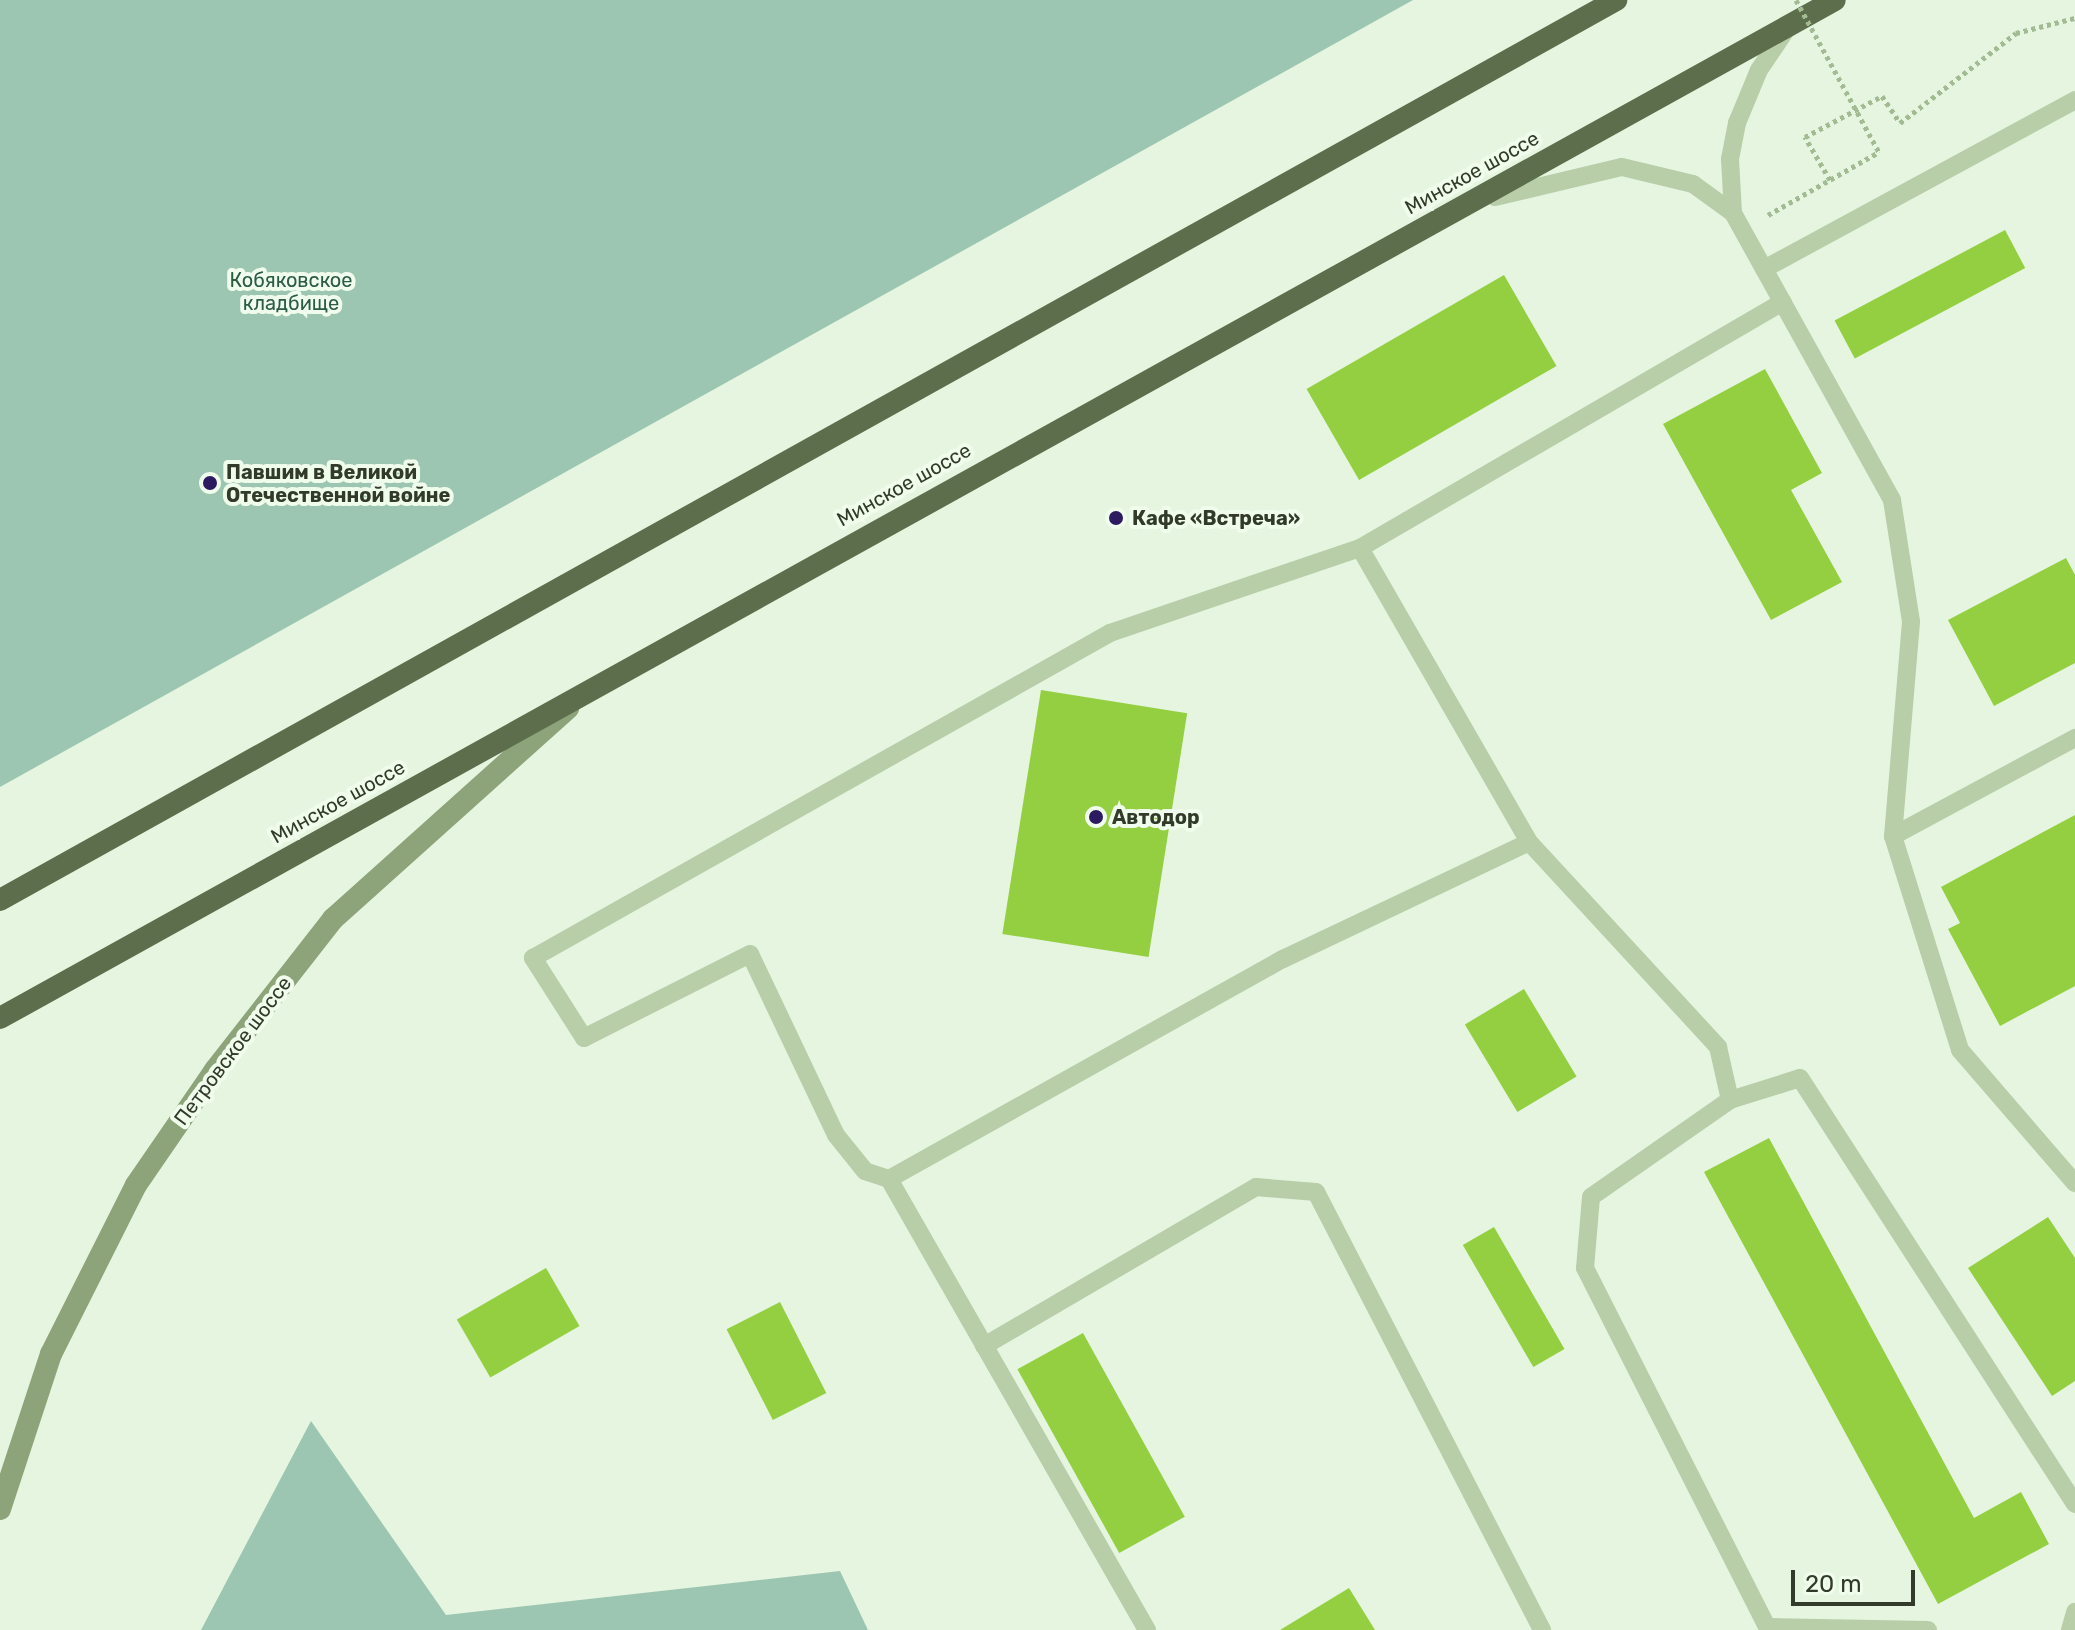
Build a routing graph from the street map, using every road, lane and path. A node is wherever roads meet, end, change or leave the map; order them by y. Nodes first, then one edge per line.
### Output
1 (1616, 0) edge
2 (1796, 0) edge
3 (1835, 0) edge
4 (2075, 18) edge
5 (1790, 25) junction
6 (2075, 100) edge
7 (1830, 180) junction
8 (1444, 216) junction
9 (1738, 221) junction
10 (1764, 269) junction
11 (1783, 302) junction
12 (1360, 548) junction
13 (595, 684) junction
14 (2075, 738) edge
15 (1893, 836) junction
16 (1529, 842) junction
17 (58, 869) junction
18 (0, 887) edge
19 (0, 900) edge
20 (0, 1018) edge
21 (1730, 1100) junction
22 (889, 1179) junction
23 (2075, 1183) edge
24 (984, 1346) junction
25 (2075, 1504) edge
26 (0, 1509) edge
27 (2075, 1612) edge
28 (1147, 1630) edge
29 (1542, 1630) edge
30 (1928, 1630) edge
31 (2070, 1630) edge

1 - 17 highway
2 - 7 path, bridge
3 - 5 highway, Минское шоссе
4 - 7 path
5 - 8 highway, Минское шоссе
5 - 9 lane
6 - 10 lane
7 - 9 path
8 - 9 lane
8 - 13 highway, Минское шоссе
9 - 10 lane
10 - 11 lane
11 - 12 lane
11 - 15 lane
12 - 16 lane
12 - 22 lane
13 - 20 highway, Минское шоссе
13 - 26 main road, Петровское шоссе
14 - 15 lane
15 - 23 lane
16 - 21 lane
16 - 22 lane
17 - 18 highway
17 - 19 highway
21 - 25 lane
21 - 30 lane
22 - 24 lane
24 - 28 lane
24 - 29 lane
27 - 31 lane

